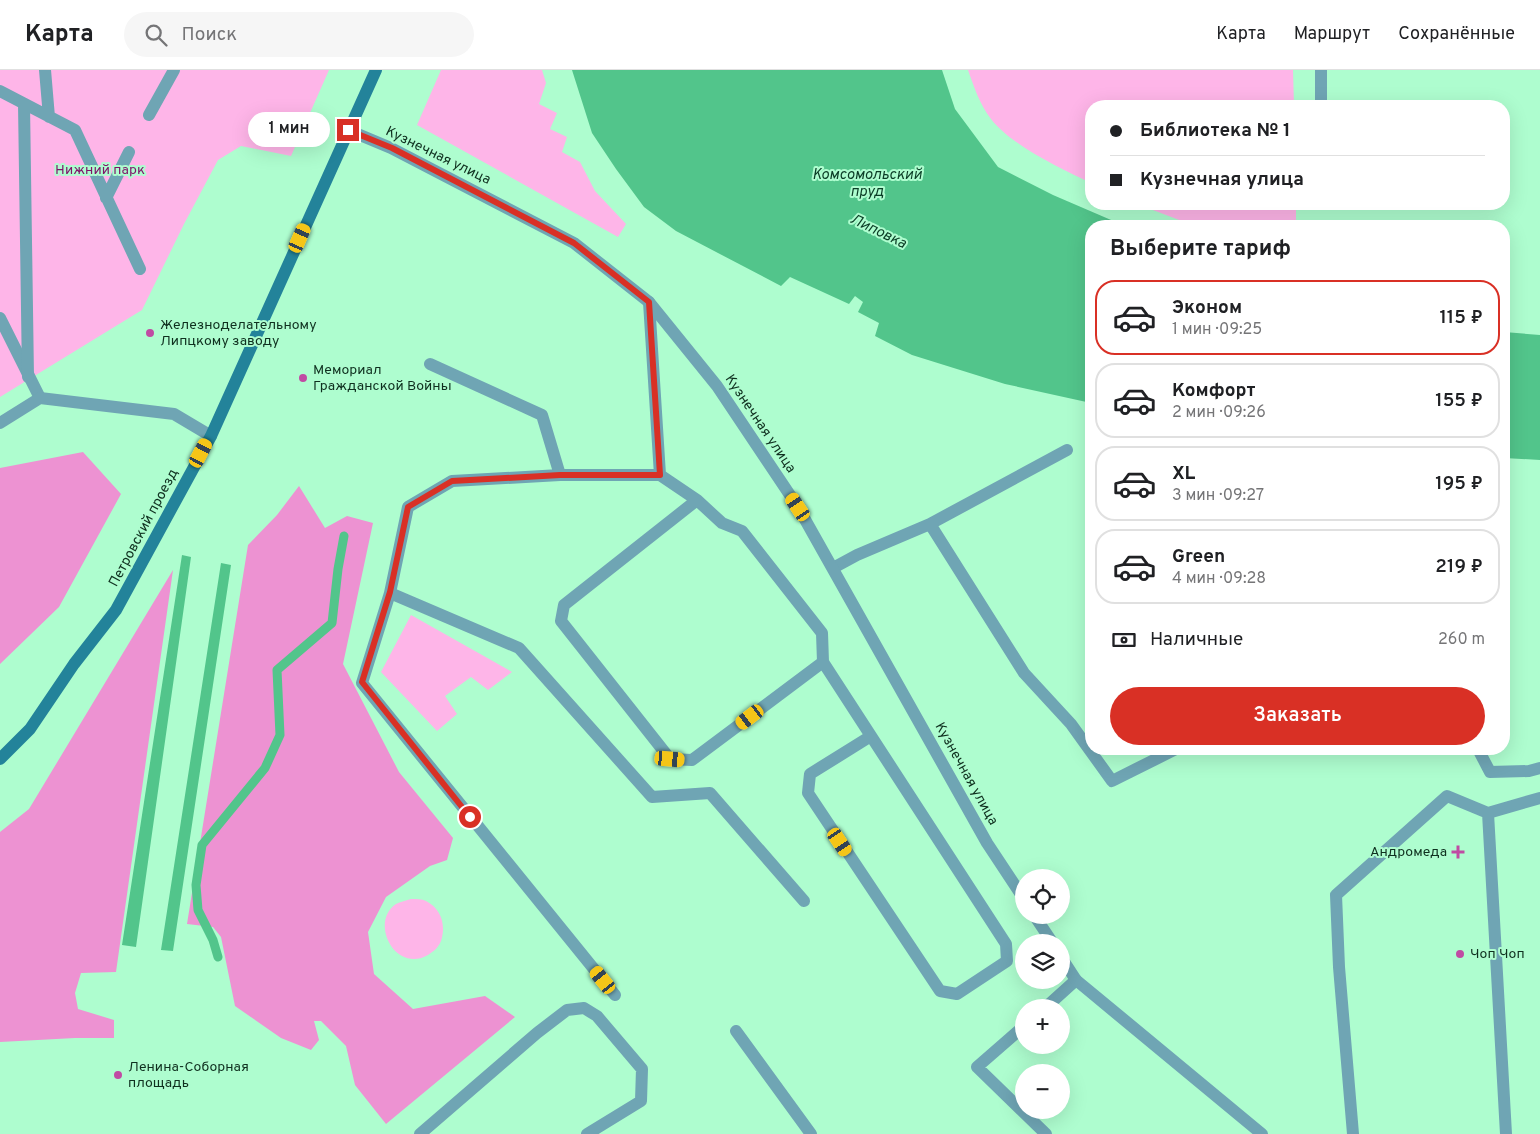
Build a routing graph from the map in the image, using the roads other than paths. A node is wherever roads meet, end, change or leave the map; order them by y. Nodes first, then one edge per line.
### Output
1 (45, 70) edge
2 (174, 70) edge
3 (376, 70) edge
4 (1321, 70) edge
5 (0, 92) edge
6 (1321, 100) edge
7 (24, 104) junction
8 (149, 115) dead end
9 (49, 117) junction
10 (348, 130) junction
11 (129, 152) dead end
12 (106, 198) junction
13 (140, 269) dead end
14 (649, 302) junction
15 (0, 318) edge
16 (430, 364) dead end
17 (28, 377) junction
18 (40, 398) junction
19 (0, 423) edge
20 (210, 436) junction
21 (1067, 450) dead end
22 (560, 475) junction
23 (660, 475) junction
24 (697, 500) junction
25 (930, 524) junction
26 (833, 568) junction
27 (390, 592) junction
28 (823, 662) junction
29 (871, 736) junction
30 (1085, 744) edge
31 (1093, 755) edge
32 (1164, 755) edge
33 (1481, 755) edge
34 (0, 759) edge
35 (1540, 768) edge
36 (1540, 798) edge
37 (1488, 813) junction
38 (1015, 885) edge
39 (804, 902) dead end
40 (1070, 971) edge
41 (1076, 980) junction
42 (615, 995) dead end
43 (1055, 999) edge
44 (736, 1031) dead end
45 (1015, 1034) edge
46 (420, 1134) edge
47 (587, 1134) edge
48 (812, 1134) edge
49 (1046, 1134) edge
50 (1262, 1134) edge
51 (1353, 1134) edge
52 (1506, 1134) edge

1 - 9 street
2 - 8 street
3 - 10 street, Петровский проезд
4 - 6 street
5 - 7 street
7 - 9 street
7 - 17 street
9 - 12 street
10 - 14 street, Кузнечная улица
10 - 20 street, Петровский проезд
11 - 12 street
12 - 13 street
14 - 23 street
14 - 26 street, Кузнечная улица
15 - 17 street
16 - 22 street
17 - 18 street
18 - 19 street
18 - 20 street
20 - 34 street, Петровский проезд
21 - 25 street
22 - 23 street
22 - 27 street
23 - 24 street
24 - 28 street
24 - 28 street
25 - 26 street
25 - 30 street
26 - 38 street, Кузнечная улица
27 - 39 street
27 - 42 street
28 - 29 street
29 - 29 street
31 - 32 street
33 - 35 street
36 - 37 street
37 - 51 street
37 - 52 street
40 - 41 street
41 - 43 street
41 - 50 street
44 - 48 street
45 - 49 street
46 - 47 street

